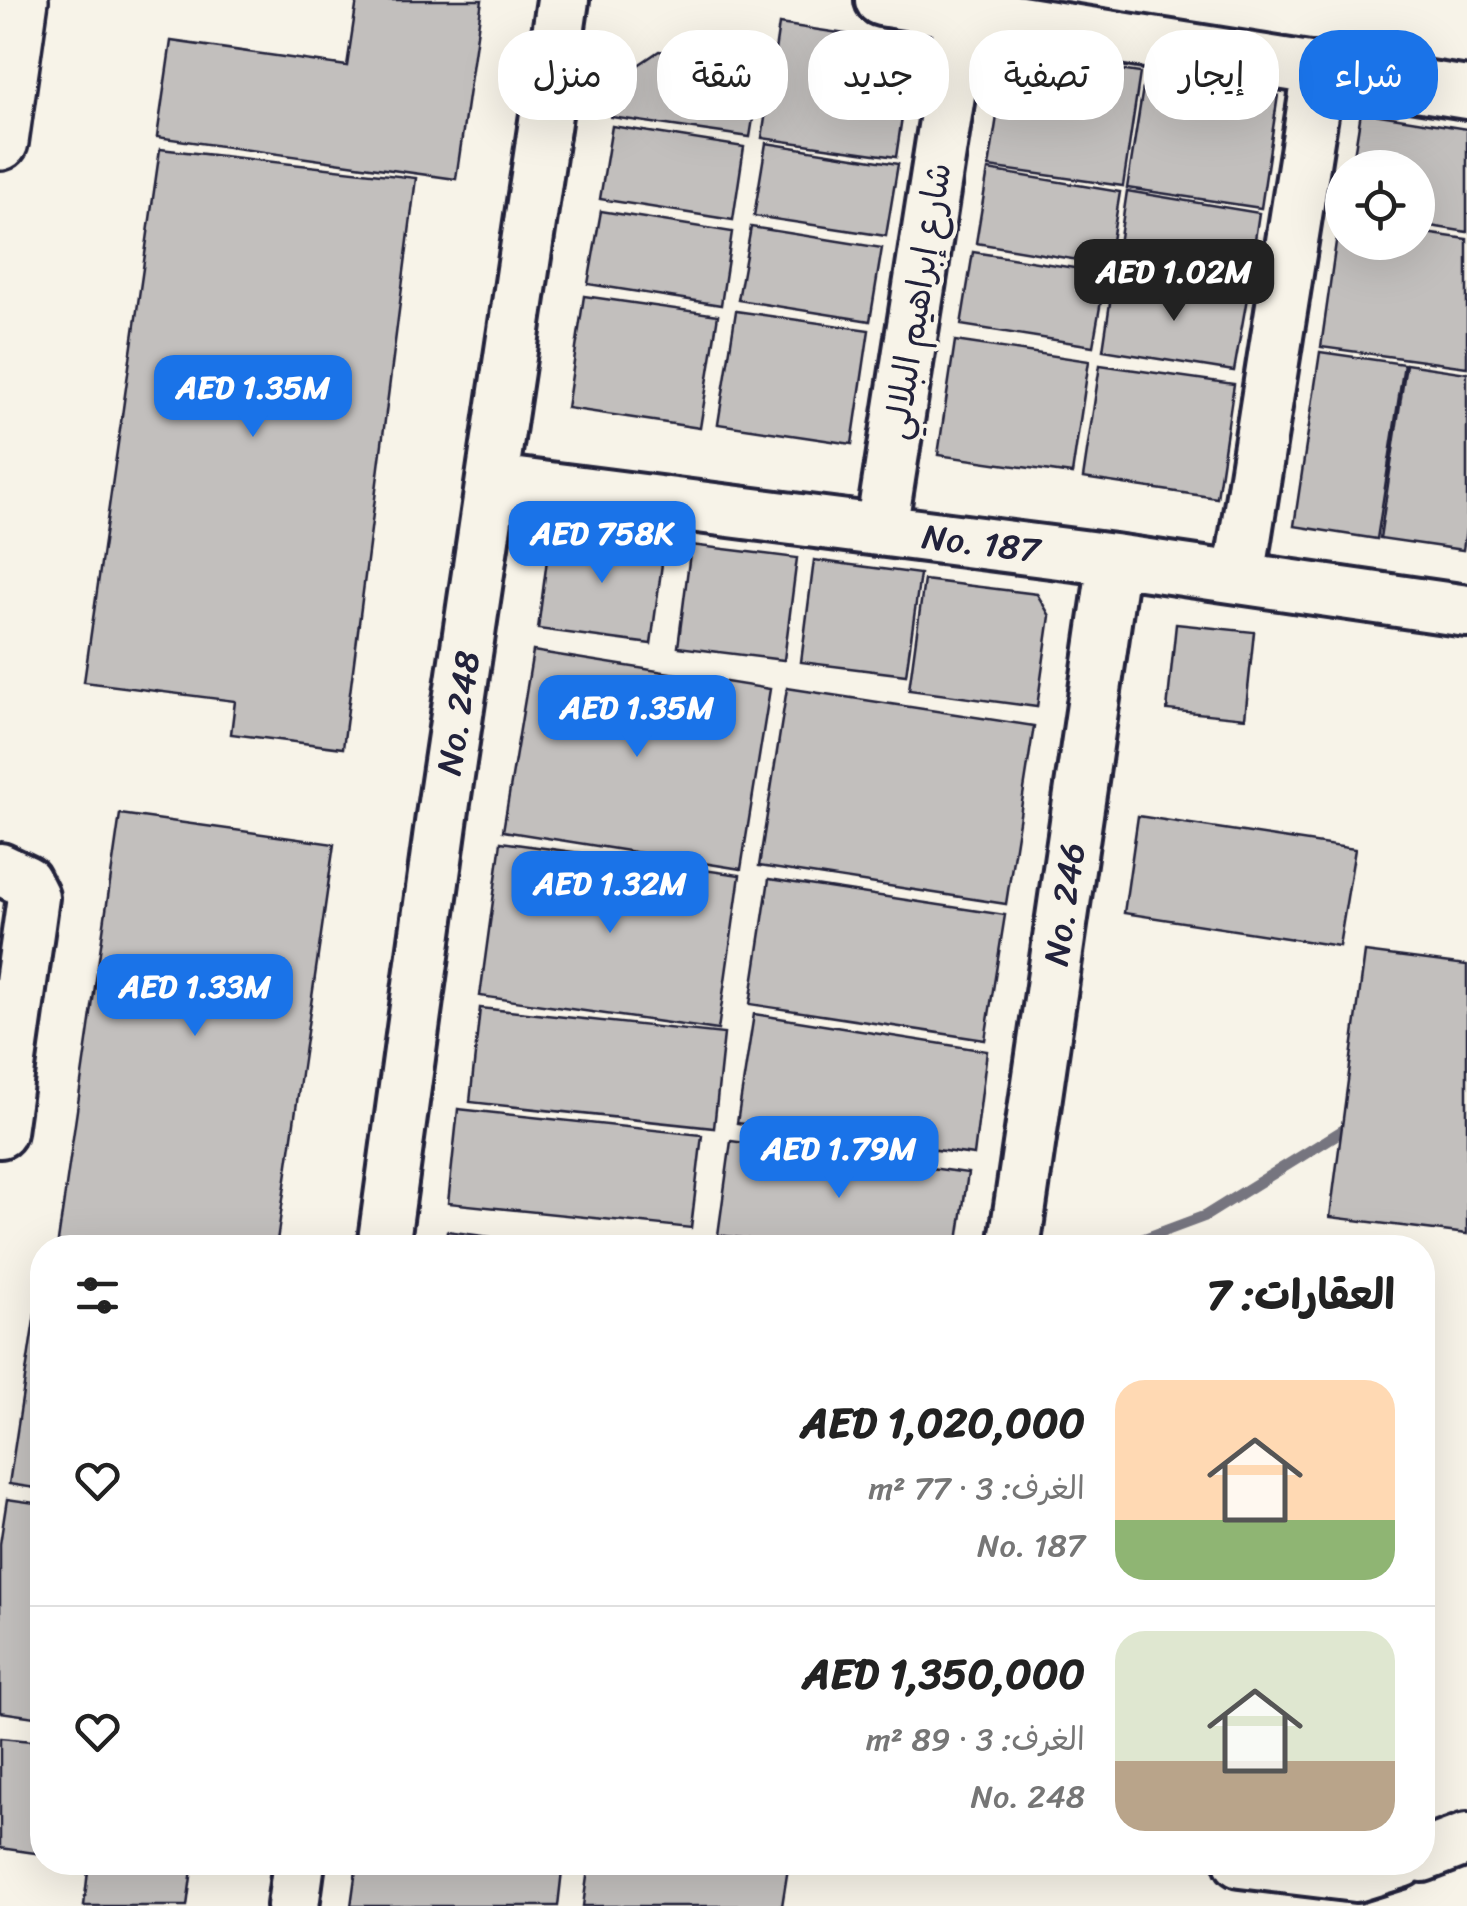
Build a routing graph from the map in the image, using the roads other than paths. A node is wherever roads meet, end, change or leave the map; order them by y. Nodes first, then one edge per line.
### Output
1 (20, 0) edge
2 (563, 0) edge
3 (881, 0) edge
4 (962, 12) junction
5 (1299, 67) edge
6 (1438, 88) edge
7 (1467, 93) edge
8 (1311, 120) edge
9 (0, 142) edge
10 (494, 481) junction
11 (880, 530) junction
12 (1114, 560) junction
13 (1239, 578) junction
14 (1467, 611) edge
15 (0, 869) edge
16 (0, 1132) edge
17 (385, 1235) edge
18 (1016, 1235) edge
19 (1467, 1839) edge
20 (1435, 1851) edge
21 (297, 1875) edge
22 (1359, 1875) edge
23 (1255, 1878) edge
24 (293, 1906) edge

1 - 9 main road
2 - 10 street, No. 248
3 - 4 street
4 - 5 street
4 - 11 street, شارع إبراهيم البلالي
6 - 7 street
8 - 13 street
10 - 11 street, No. 187
10 - 17 street, No. 248
11 - 12 street, No. 187
12 - 13 street, No. 187
12 - 18 street, No. 246
13 - 14 street, No. 187
15 - 16 street
19 - 20 street
21 - 24 street
22 - 23 street

